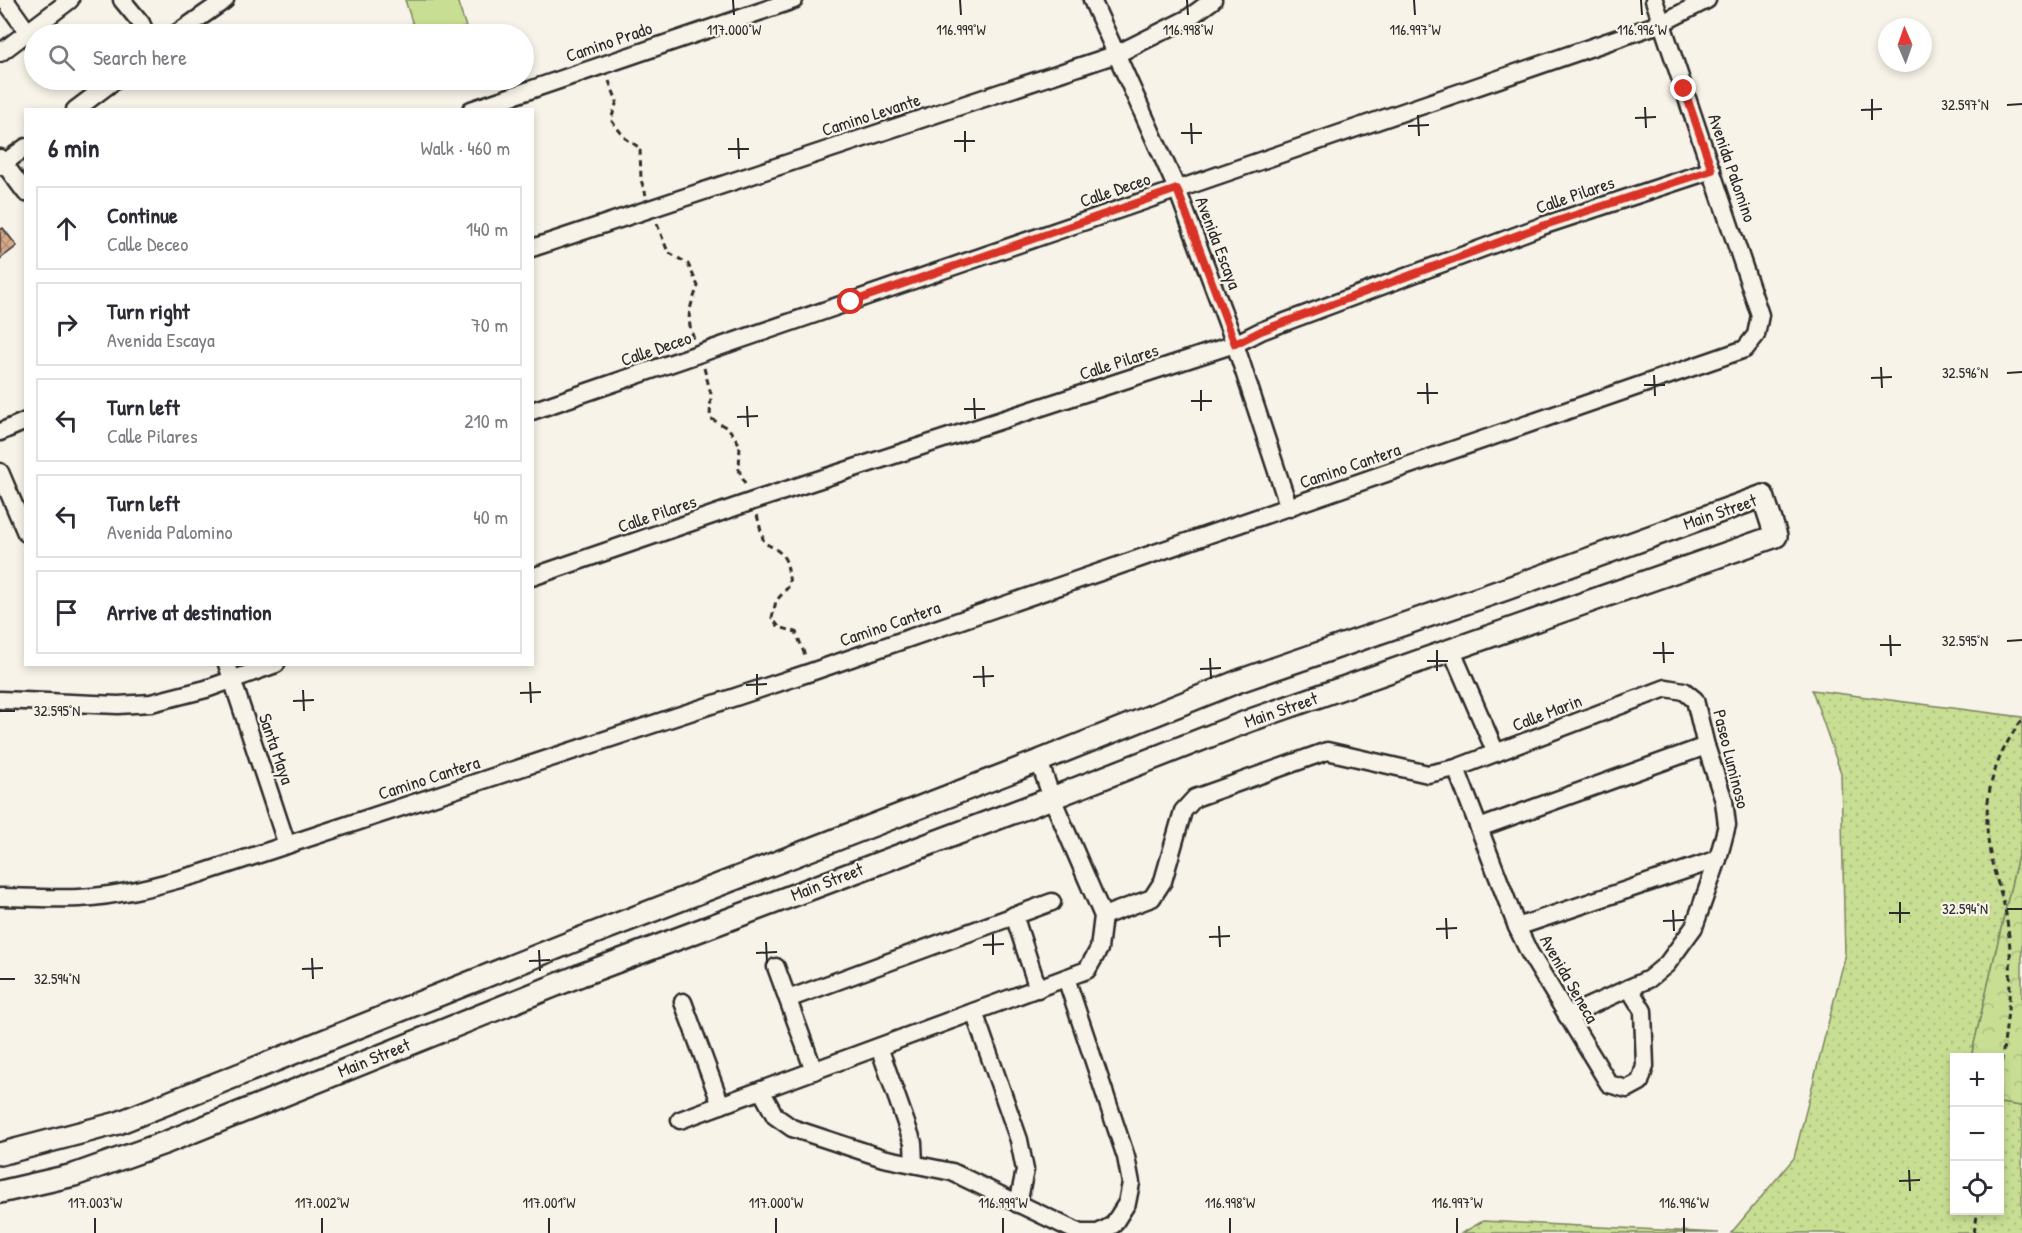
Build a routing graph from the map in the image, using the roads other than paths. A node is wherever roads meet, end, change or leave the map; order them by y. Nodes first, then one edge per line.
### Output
1 (5, 0) edge
2 (70, 0) edge
3 (122, 0) edge
4 (224, 0) edge
5 (794, 0) edge
6 (1092, 0) edge
7 (1213, 0) edge
8 (1654, 0) edge
9 (1707, 0) edge
10 (1662, 23) junction
11 (37, 24) edge
12 (141, 24) edge
13 (190, 24) edge
14 (24, 27) edge
15 (24, 33) edge
16 (0, 53) edge
17 (1116, 54) junction
18 (534, 88) edge
19 (102, 90) edge
20 (529, 90) edge
21 (78, 108) edge
22 (477, 108) edge
23 (24, 148) edge
24 (1, 162) edge
25 (1712, 170) junction
26 (1177, 189) junction
27 (24, 191) edge
28 (534, 247) edge
29 (1760, 315) joint
30 (1235, 344) junction
31 (534, 410) edge
32 (24, 422) edge
33 (0, 432) edge
34 (0, 472) edge
35 (1289, 508) junction
36 (24, 528) edge
37 (534, 576) edge
38 (1452, 649) junction
39 (264, 666) edge
40 (229, 672) edge
41 (1651, 694) joint
42 (0, 700) edge
43 (1706, 746) junction
44 (1496, 753) junction
45 (1039, 761) junction
46 (1456, 768) junction
47 (1052, 798) junction
48 (1479, 828) junction
49 (287, 845) junction
50 (1718, 859) junction
51 (0, 897) edge
52 (1052, 902) dead end
53 (1014, 915) junction
54 (1103, 916) junction
55 (1517, 927) junction
56 (776, 967) dead end
57 (1066, 978) junction
58 (1038, 988) junction
59 (1629, 988) junction
60 (788, 999) junction
61 (683, 1002) dead end
62 (974, 1012) junction
63 (1567, 1016) junction
64 (879, 1047) junction
65 (814, 1071) junction
66 (761, 1090) junction
67 (721, 1105) junction
68 (680, 1120) dead end
69 (0, 1155) edge
70 (914, 1164) junction
71 (0, 1192) edge
72 (1018, 1204) junction

1 - 14 street
2 - 11 street
3 - 12 street
4 - 13 street
5 - 18 street, Camino Prado
6 - 17 street, Avenida Escaya
7 - 17 street, Camino Levante
8 - 10 street, Avenida Palomino
9 - 10 street, Calle Deceo
10 - 25 street, Avenida Palomino
10 - 26 street, Calle Deceo
15 - 16 street
17 - 26 street, Avenida Escaya
17 - 28 street, Camino Levante
19 - 21 street
20 - 22 street, Camino Prado
23 - 24 street
24 - 27 street
25 - 29 street, Avenida Palomino
25 - 30 street, Calle Pilares
26 - 30 street, Avenida Escaya
26 - 31 street, Calle Deceo
29 - 35 street, Camino Cantera
30 - 35 street, Avenida Escaya
30 - 37 street, Calle Pilares
32 - 33 street
34 - 36 street
35 - 49 street, Camino Cantera
38 - 44 street
38 - 45 main road, Main Street
38 - 47 main road, Main Street
39 - 40 street
40 - 42 street
40 - 49 street, Santa Maya
41 - 43 street, Paseo Luminoso
41 - 44 street, Calle Marin
43 - 48 street
43 - 50 street, Paseo Luminoso
44 - 46 street, Calle Marin
45 - 47 street
45 - 69 main road, Main Street
46 - 48 street, Avenida Seneca
46 - 54 street, Calle Marin
47 - 54 street
47 - 71 main road, Main Street
48 - 55 street, Avenida Seneca
49 - 51 street, Camino Cantera
50 - 55 street
50 - 59 street, Paseo Luminoso
52 - 53 street
53 - 58 street
53 - 60 street
54 - 57 street
55 - 63 street, Avenida Seneca
56 - 60 street
57 - 58 street
57 - 72 street
58 - 62 street
59 - 63 street, Paseo Luminoso
59 - 63 street, Avenida Seneca
60 - 65 street
61 - 67 street
62 - 64 street
62 - 72 street
64 - 65 street
64 - 70 street
65 - 66 street
66 - 67 street
66 - 70 street
67 - 68 street
70 - 72 street

